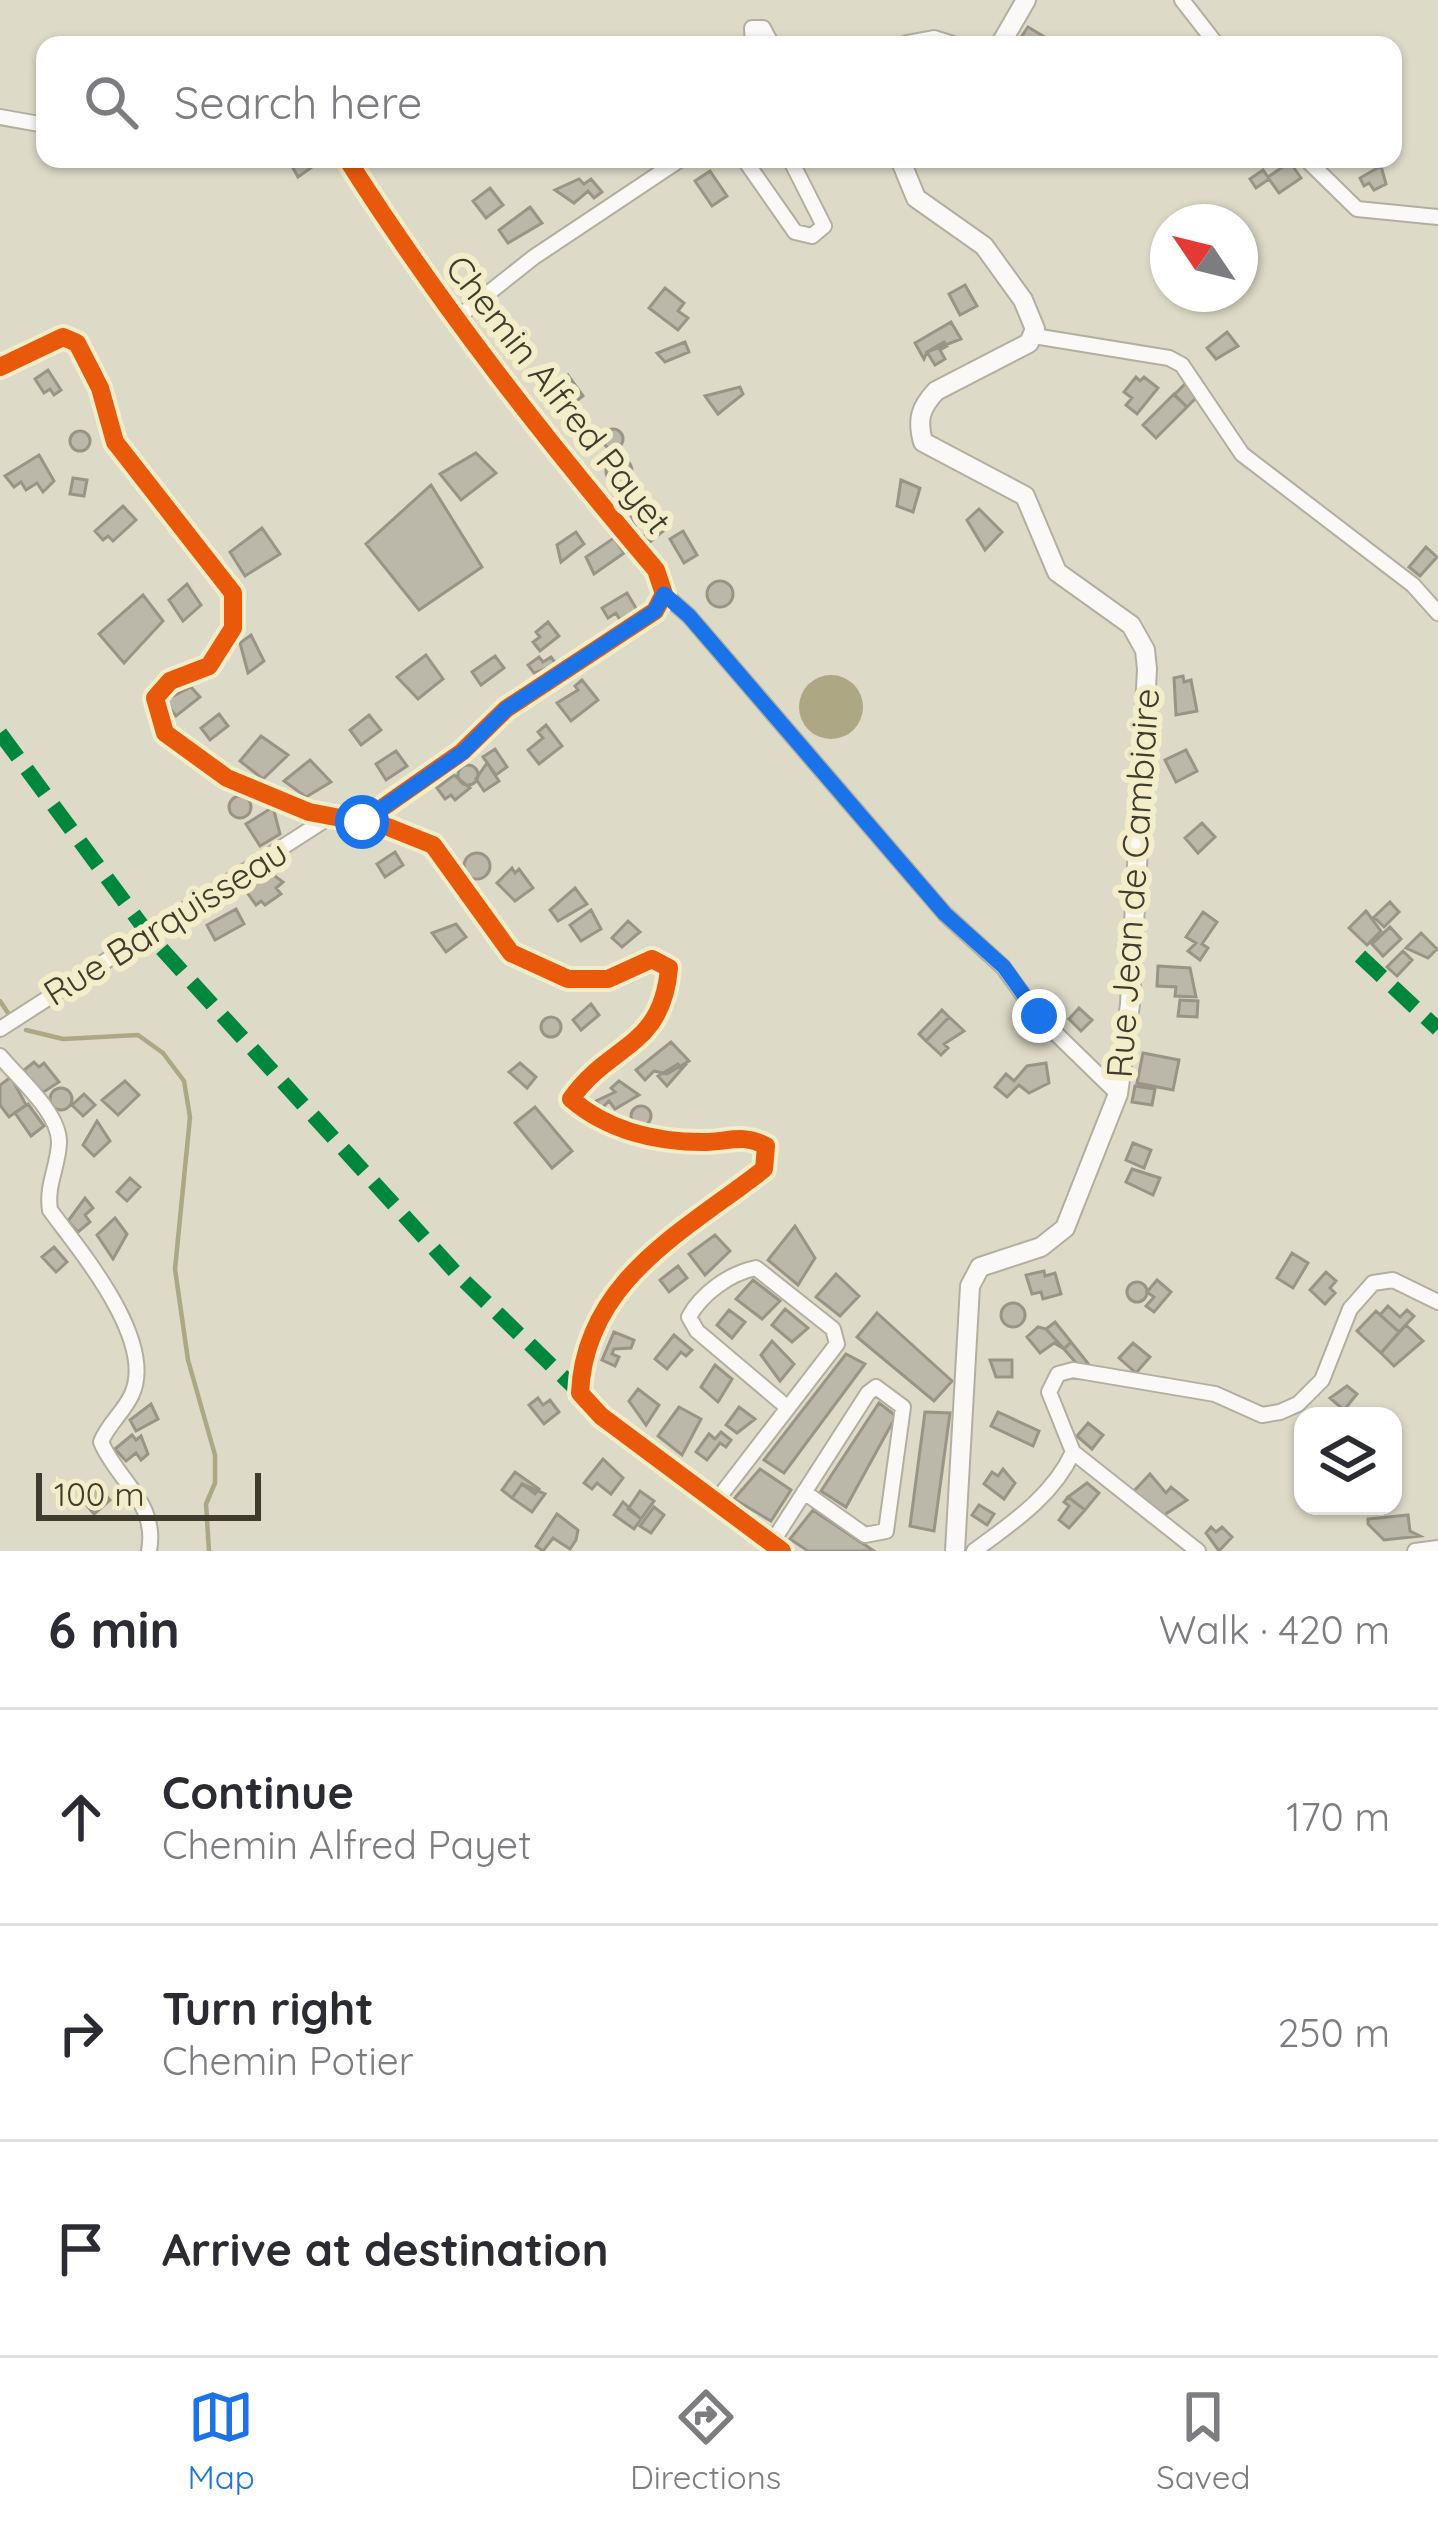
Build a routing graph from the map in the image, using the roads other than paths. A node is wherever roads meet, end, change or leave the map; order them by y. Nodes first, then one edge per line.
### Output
1 (1026, 0) edge
2 (1183, 0) edge
3 (1005, 36) edge
4 (1210, 36) edge
5 (0, 117) edge
6 (36, 123) edge
7 (353, 168) edge
8 (668, 168) edge
9 (750, 168) edge
10 (795, 168) edge
11 (904, 168) edge
12 (1315, 168) edge
13 (1438, 217) edge
14 (457, 318) junction
15 (1034, 336) junction
16 (0, 367) edge
17 (664, 594) junction
18 (1438, 613) edge
19 (331, 816) junction
20 (362, 822) junction
21 (0, 1029) edge
22 (0, 1056) edge
23 (1118, 1094) junction
24 (1438, 1302) edge
25 (788, 1408) junction
26 (1072, 1452) junction
27 (804, 1492) junction
28 (715, 1504) junction
29 (776, 1547) edge
30 (1438, 1548) edge
31 (148, 1551) edge
32 (955, 1551) edge
33 (974, 1551) edge
34 (1198, 1551) edge
35 (1415, 1551) edge

1 - 3 main road
2 - 4 street
5 - 6 street
7 - 14 street, Chemin Alfred Payet
8 - 14 street
9 - 10 street
11 - 15 main road
12 - 13 street
14 - 17 street, Chemin Alfred Payet
15 - 18 street
15 - 23 main road, Rue Jean de Cambiaire
16 - 19 street
17 - 20 street
17 - 23 street, Chemin Alfred Payet
19 - 20 street
19 - 21 street, Rue Barquisseau
20 - 28 street
22 - 31 street
23 - 32 main road, Rue Jean de Cambiaire
24 - 26 street
25 - 25 street
25 - 28 street
26 - 33 street
26 - 34 street
27 - 27 street
27 - 29 street
28 - 29 street
30 - 35 street

